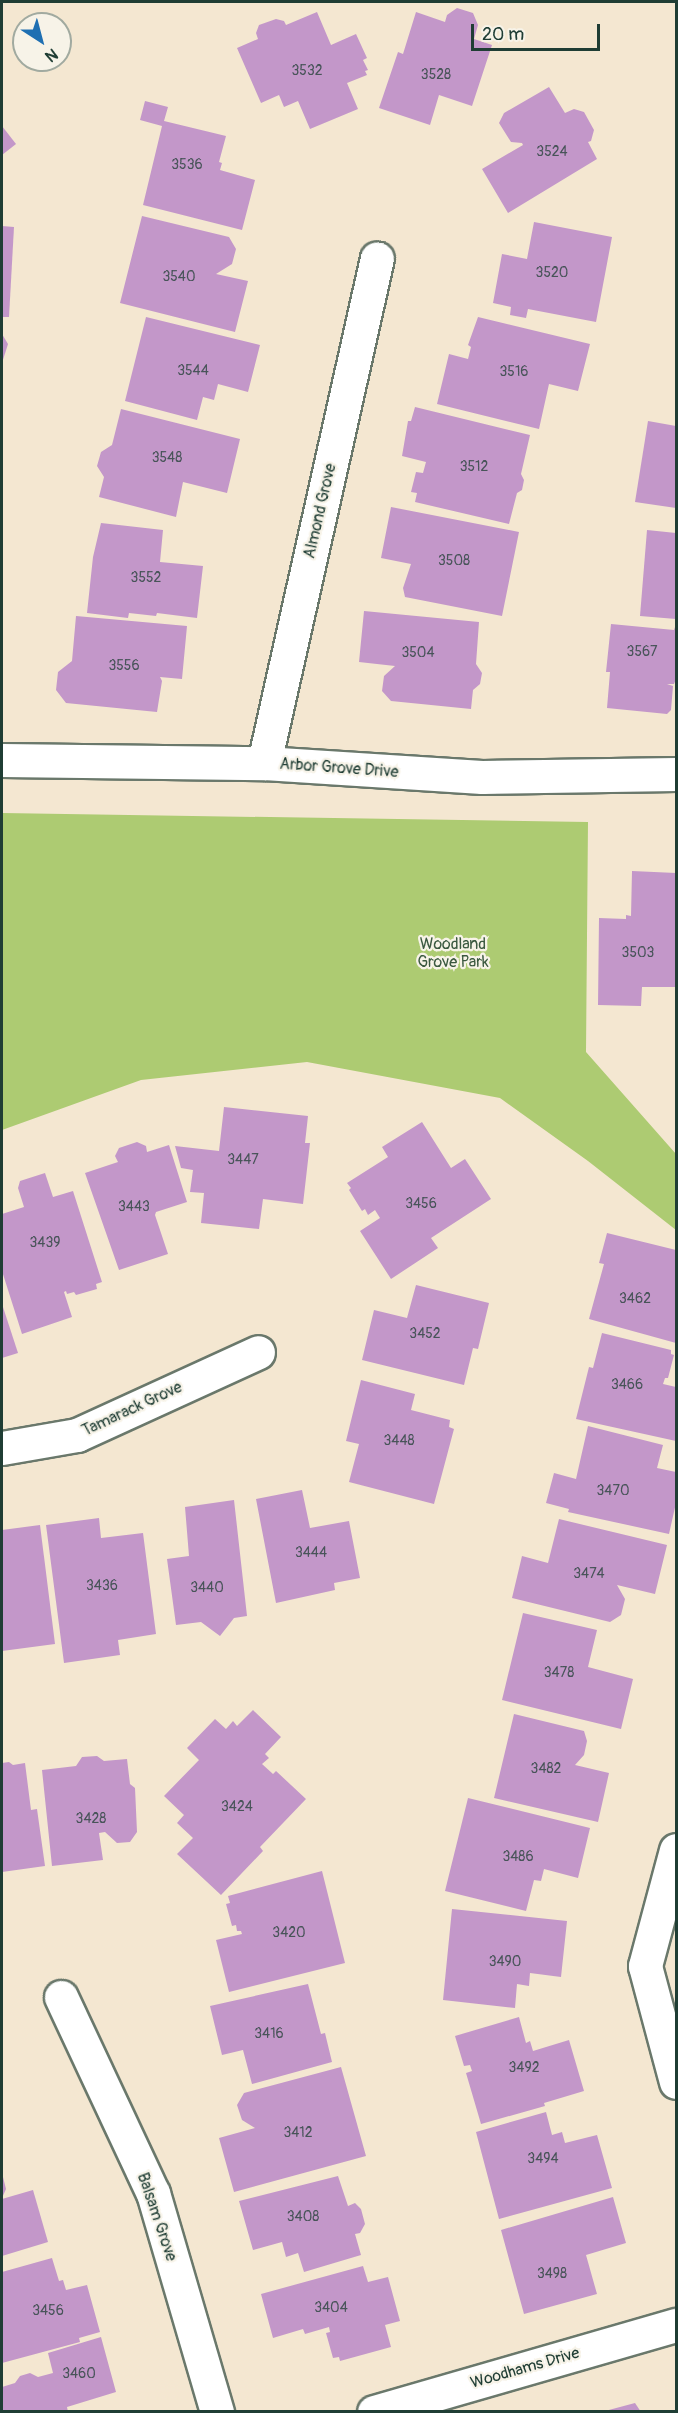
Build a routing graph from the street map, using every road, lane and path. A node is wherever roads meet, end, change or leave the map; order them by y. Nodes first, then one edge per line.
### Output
1 (377, 258) dead end
2 (2, 760) edge
3 (264, 763) junction
4 (676, 774) edge
5 (258, 1352) dead end
6 (2, 1448) edge
7 (676, 1850) edge
8 (61, 1998) dead end
9 (676, 2082) edge
10 (676, 2325) edge
11 (217, 2412) edge
12 (374, 2412) edge

1 - 3 street, Almond Grove
2 - 3 street, Arbor Grove Drive
3 - 4 street, Arbor Grove Drive
5 - 6 street, Tamarack Grove
7 - 9 street
8 - 11 street, Balsam Grove
10 - 12 street, Woodhams Drive

